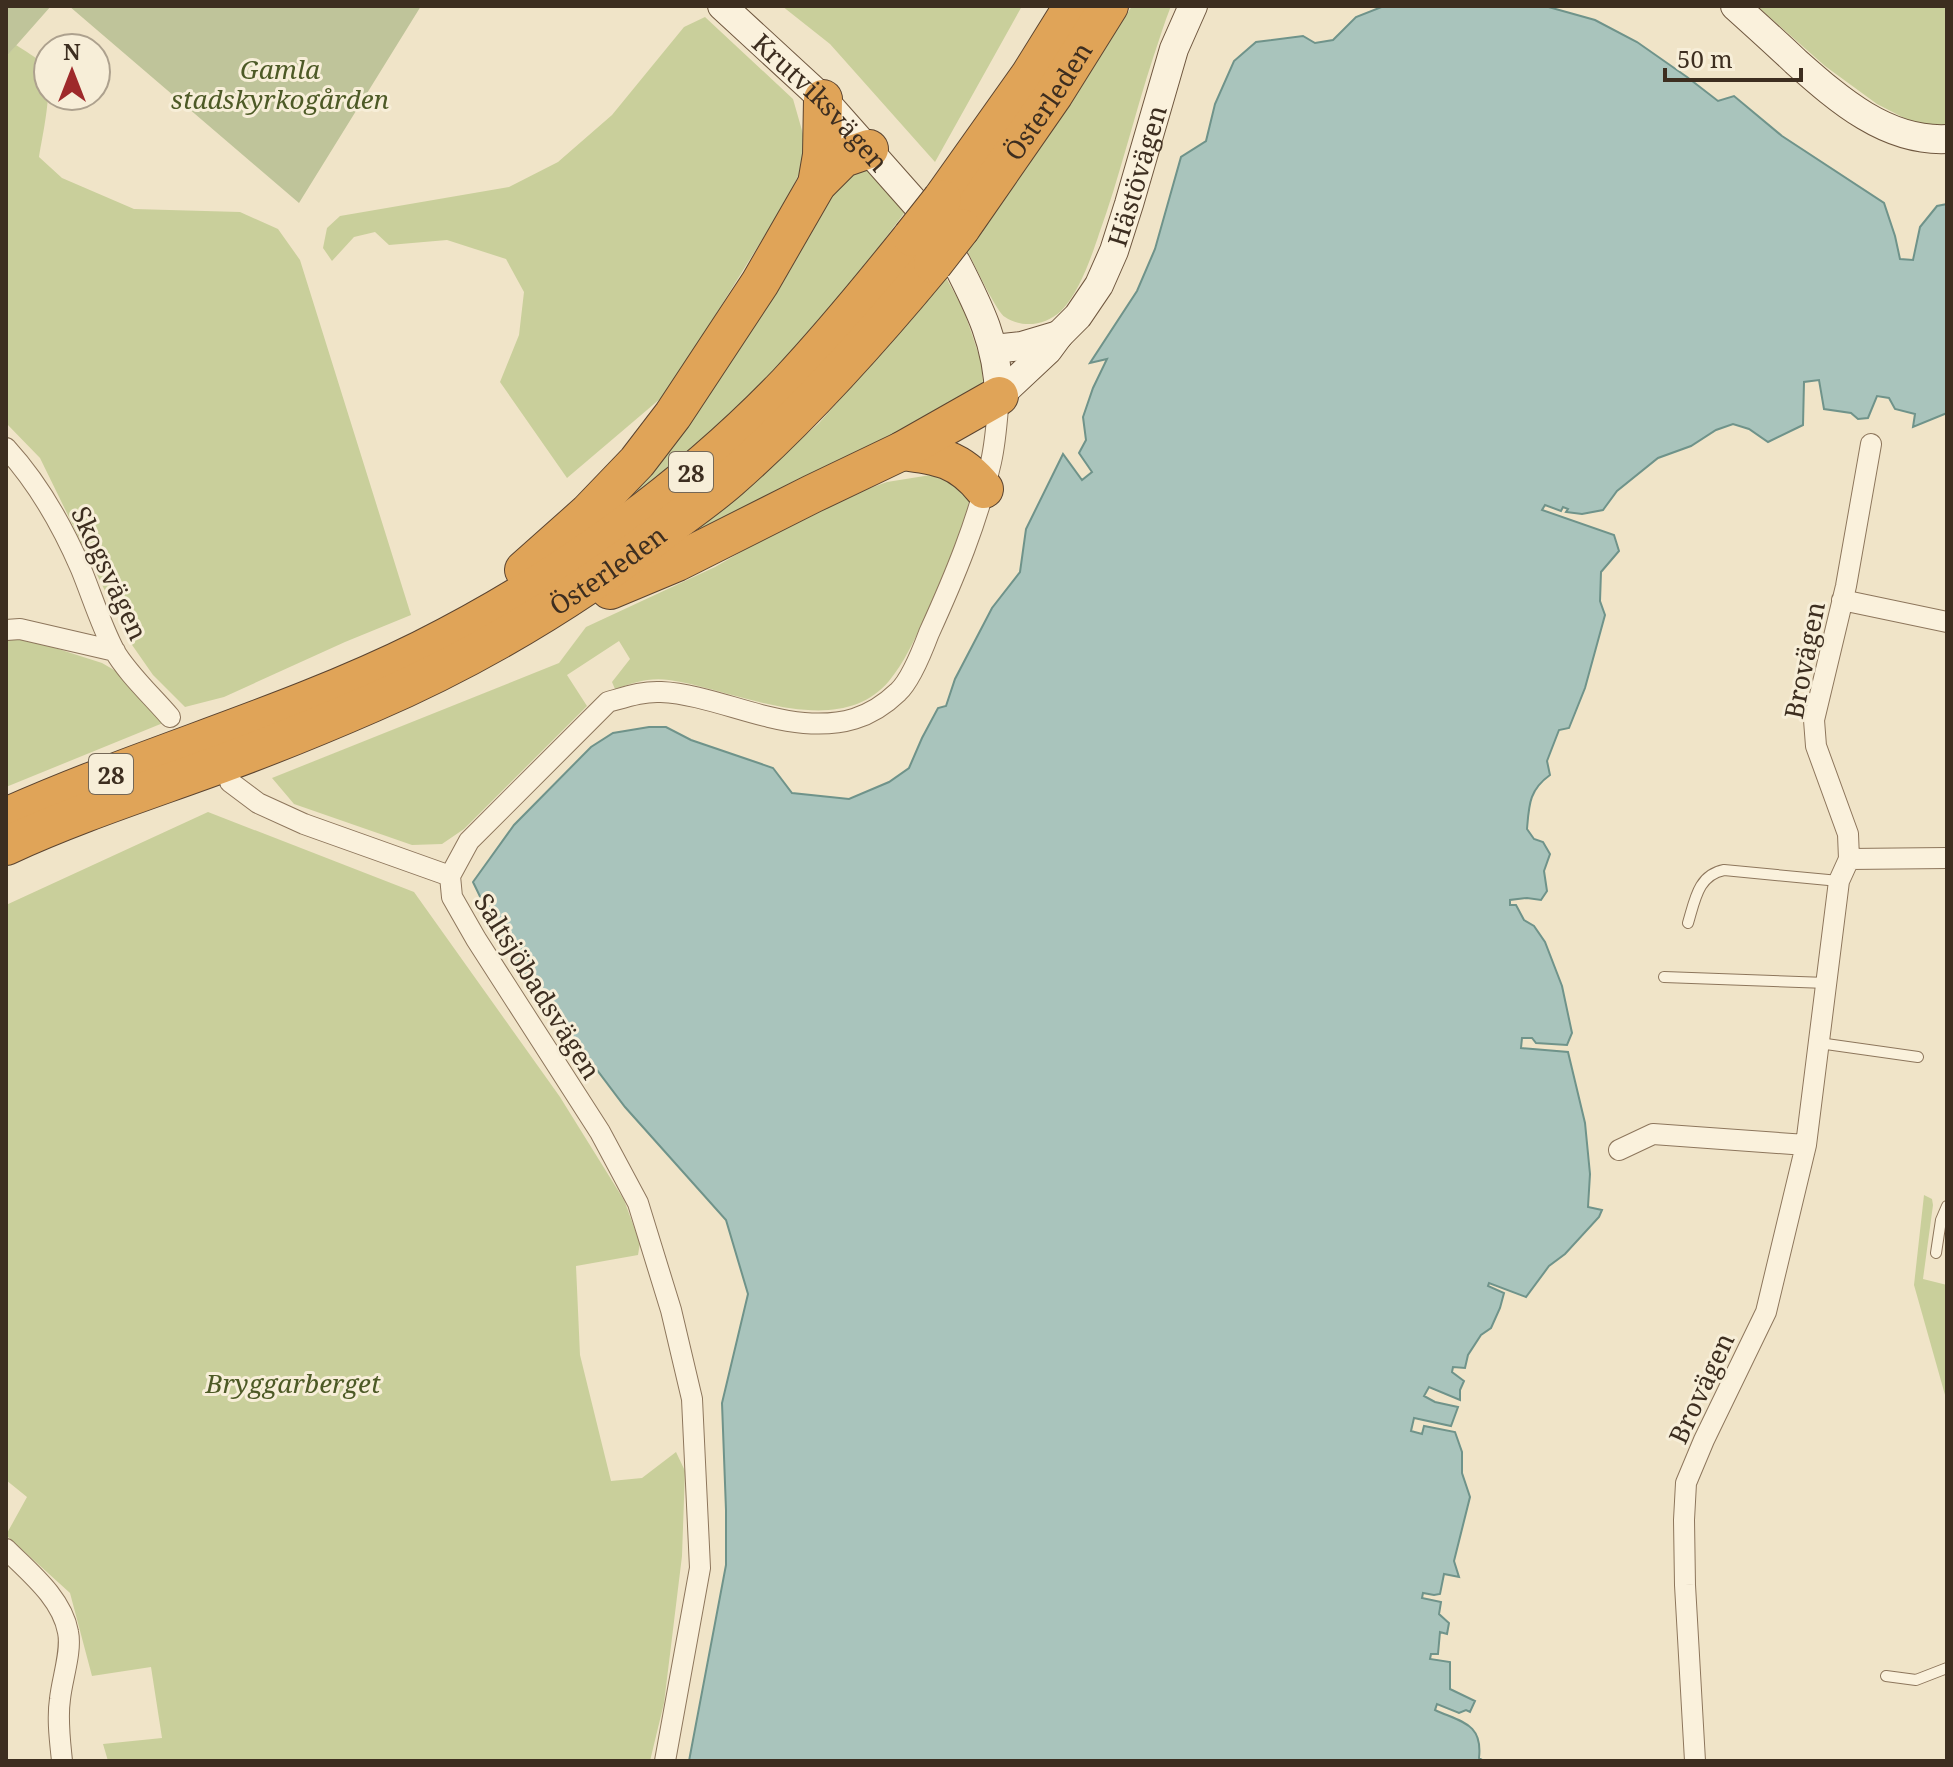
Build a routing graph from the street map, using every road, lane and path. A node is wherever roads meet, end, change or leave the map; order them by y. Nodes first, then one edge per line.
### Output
1 (722, 6) edge
2 (1073, 6) edge
3 (1109, 6) edge
4 (1193, 6) edge
5 (1735, 6) edge
6 (823, 99) junction
7 (1947, 139) edge
8 (869, 149) junction
9 (817, 184) junction
10 (937, 232) junction
11 (1059, 335) junction
12 (994, 349) junction
13 (999, 396) junction
14 (1871, 444) dead end
15 (6, 448) edge
16 (902, 451) junction
17 (984, 489) junction
18 (1842, 600) junction
19 (540, 615) junction
20 (1947, 622) edge
21 (6, 630) edge
22 (420, 650) junction
23 (115, 651) junction
24 (170, 717) dead end
25 (230, 782) dead end
26 (6, 817) edge
27 (6, 846) edge
28 (1947, 858) edge
29 (1849, 859) junction
30 (450, 876) junction
31 (1839, 881) junction
32 (1688, 923) dead end
33 (1664, 977) dead end
34 (1827, 983) junction
35 (1819, 1043) junction
36 (1918, 1057) dead end
37 (1806, 1145) junction
38 (1619, 1150) dead end
39 (1947, 1206) edge
40 (1936, 1253) dead end
41 (6, 1549) edge
42 (1947, 1668) edge
43 (1886, 1676) dead end
44 (62, 1761) edge
45 (665, 1761) edge
46 (1695, 1761) edge

1 - 6 street, Krutviksvägen
2 - 10 highway, Österleden / 28
3 - 10 highway, Österleden / 28
4 - 11 street, Hästövägen
5 - 7 street
6 - 8 street, Krutviksvägen
6 - 9 highway
8 - 9 highway
8 - 10 street, Krutviksvägen
9 - 22 highway
10 - 12 street, Krutviksvägen
10 - 19 highway, Österleden / 28
10 - 22 highway, Österleden / 28
11 - 12 street
11 - 13 street, Hästövägen
12 - 13 street, Krutviksvägen
13 - 16 highway
13 - 17 street, Saltsjöbadsvägen
14 - 18 street, Brovägen
15 - 23 street, Skogsvägen
16 - 17 highway
16 - 19 highway
17 - 30 street, Saltsjöbadsvägen
18 - 20 street
18 - 29 street, Brovägen
19 - 27 highway, Österleden / 28
21 - 23 street
22 - 26 highway, Österleden / 28
23 - 24 street, Skogsvägen
25 - 30 street
28 - 29 street
29 - 31 street, Brovägen
30 - 45 street, Saltsjöbadsvägen
31 - 32 lane
31 - 34 street, Brovägen
33 - 34 lane
34 - 35 street, Brovägen
35 - 36 lane
35 - 37 street, Brovägen
37 - 38 street
37 - 46 street, Brovägen
39 - 40 lane
41 - 44 street
42 - 43 lane

